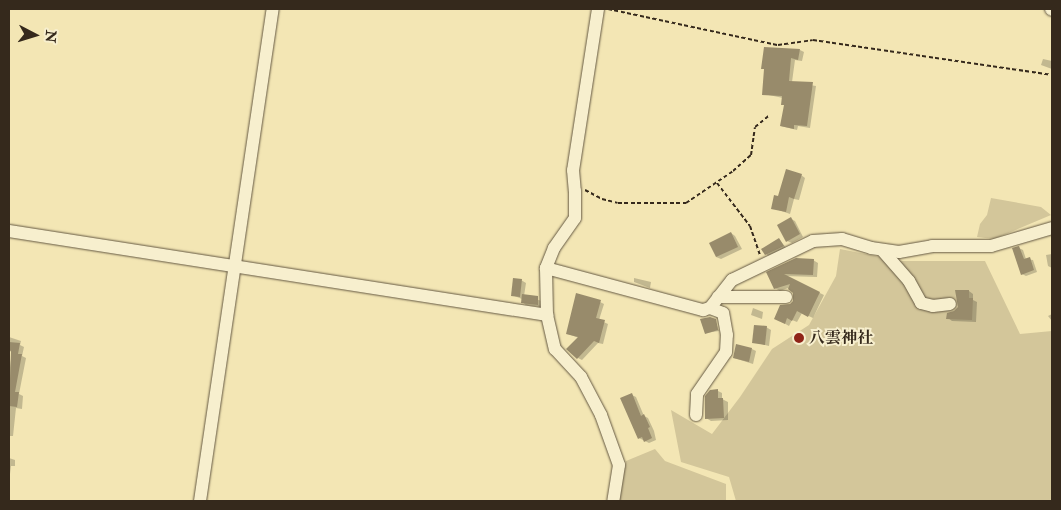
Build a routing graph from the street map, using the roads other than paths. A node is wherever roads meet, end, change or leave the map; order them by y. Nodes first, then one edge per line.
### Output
1 (274, 9) edge
2 (598, 9) edge
3 (1052, 228) edge
4 (9, 231) edge
5 (882, 250) junction
6 (236, 267) junction
7 (546, 268) junction
8 (718, 297) junction
9 (786, 297) dead end
10 (950, 304) dead end
11 (710, 308) junction
12 (547, 315) junction
13 (696, 414) dead end
14 (200, 501) edge
15 (613, 501) edge

1 - 6 street
2 - 7 street
3 - 5 street
4 - 6 street
5 - 8 street
5 - 10 street
6 - 12 street
6 - 14 street
7 - 11 street
7 - 12 street
8 - 9 street
8 - 11 street
11 - 13 street
12 - 15 street

